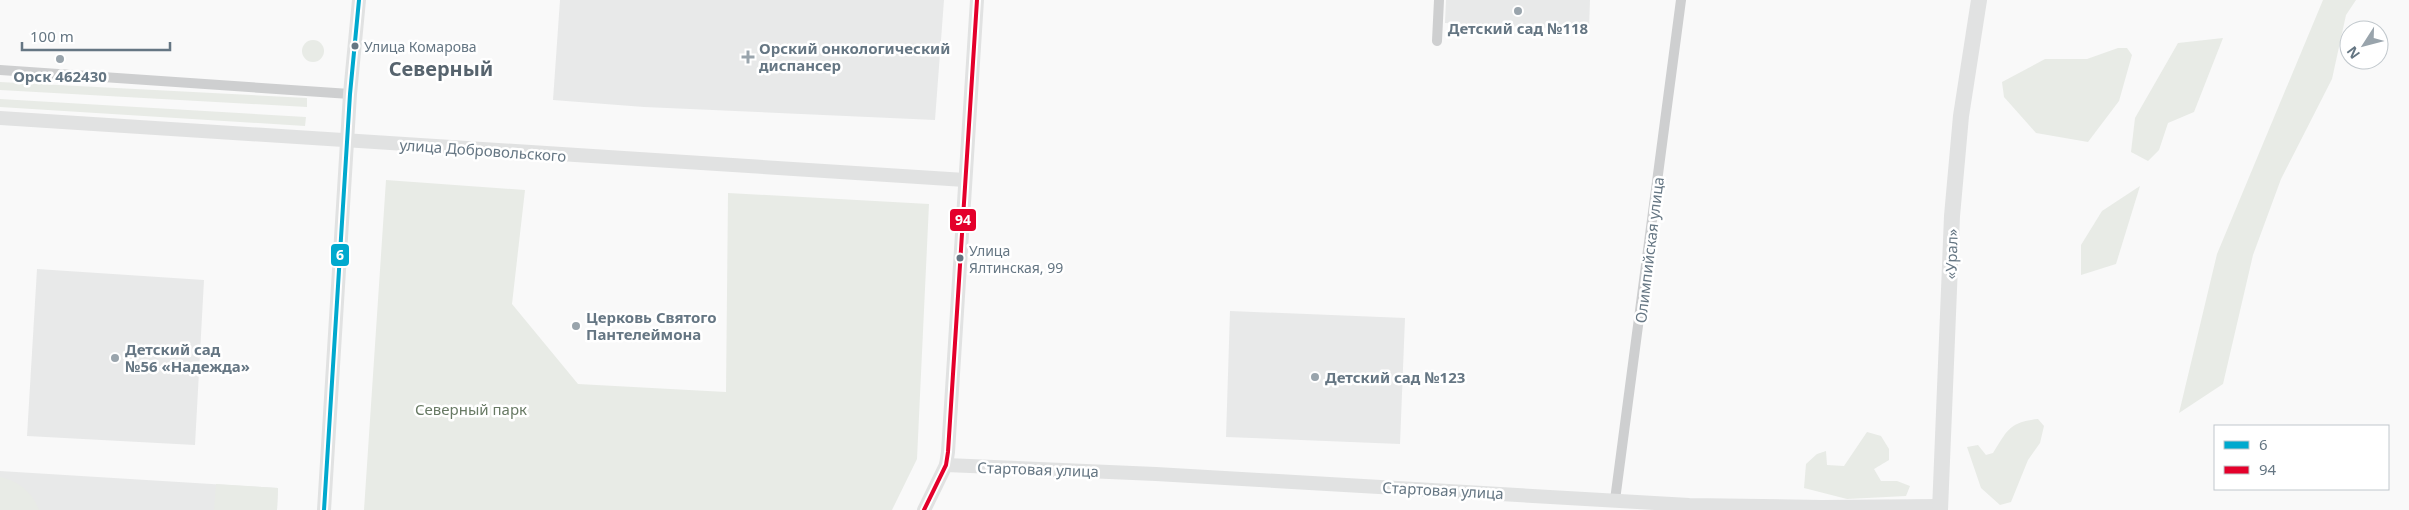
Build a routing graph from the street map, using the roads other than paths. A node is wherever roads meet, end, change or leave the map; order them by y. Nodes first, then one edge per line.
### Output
1 (359, 0) edge
2 (977, 0) edge
3 (1440, 0) edge
4 (1681, 0) edge
5 (1979, 0) edge
6 (1437, 41) dead end
7 (0, 70) edge
8 (350, 94) junction
9 (0, 118) edge
10 (347, 142) junction
11 (966, 180) junction
12 (946, 465) junction
13 (1616, 500) junction
14 (1940, 508) edge
15 (324, 510) edge
16 (924, 510) edge

1 - 8 main road
2 - 11 main road
3 - 6 street
4 - 13 street, Олимпийская улица
5 - 14 main road, «Урал»
7 - 8 street
8 - 10 main road
9 - 10 main road, улица Добровольского
10 - 11 main road, улица Добровольского
10 - 15 main road
11 - 12 main road
12 - 13 main road, Стартовая улица
12 - 16 main road
13 - 14 main road, Стартовая улица

